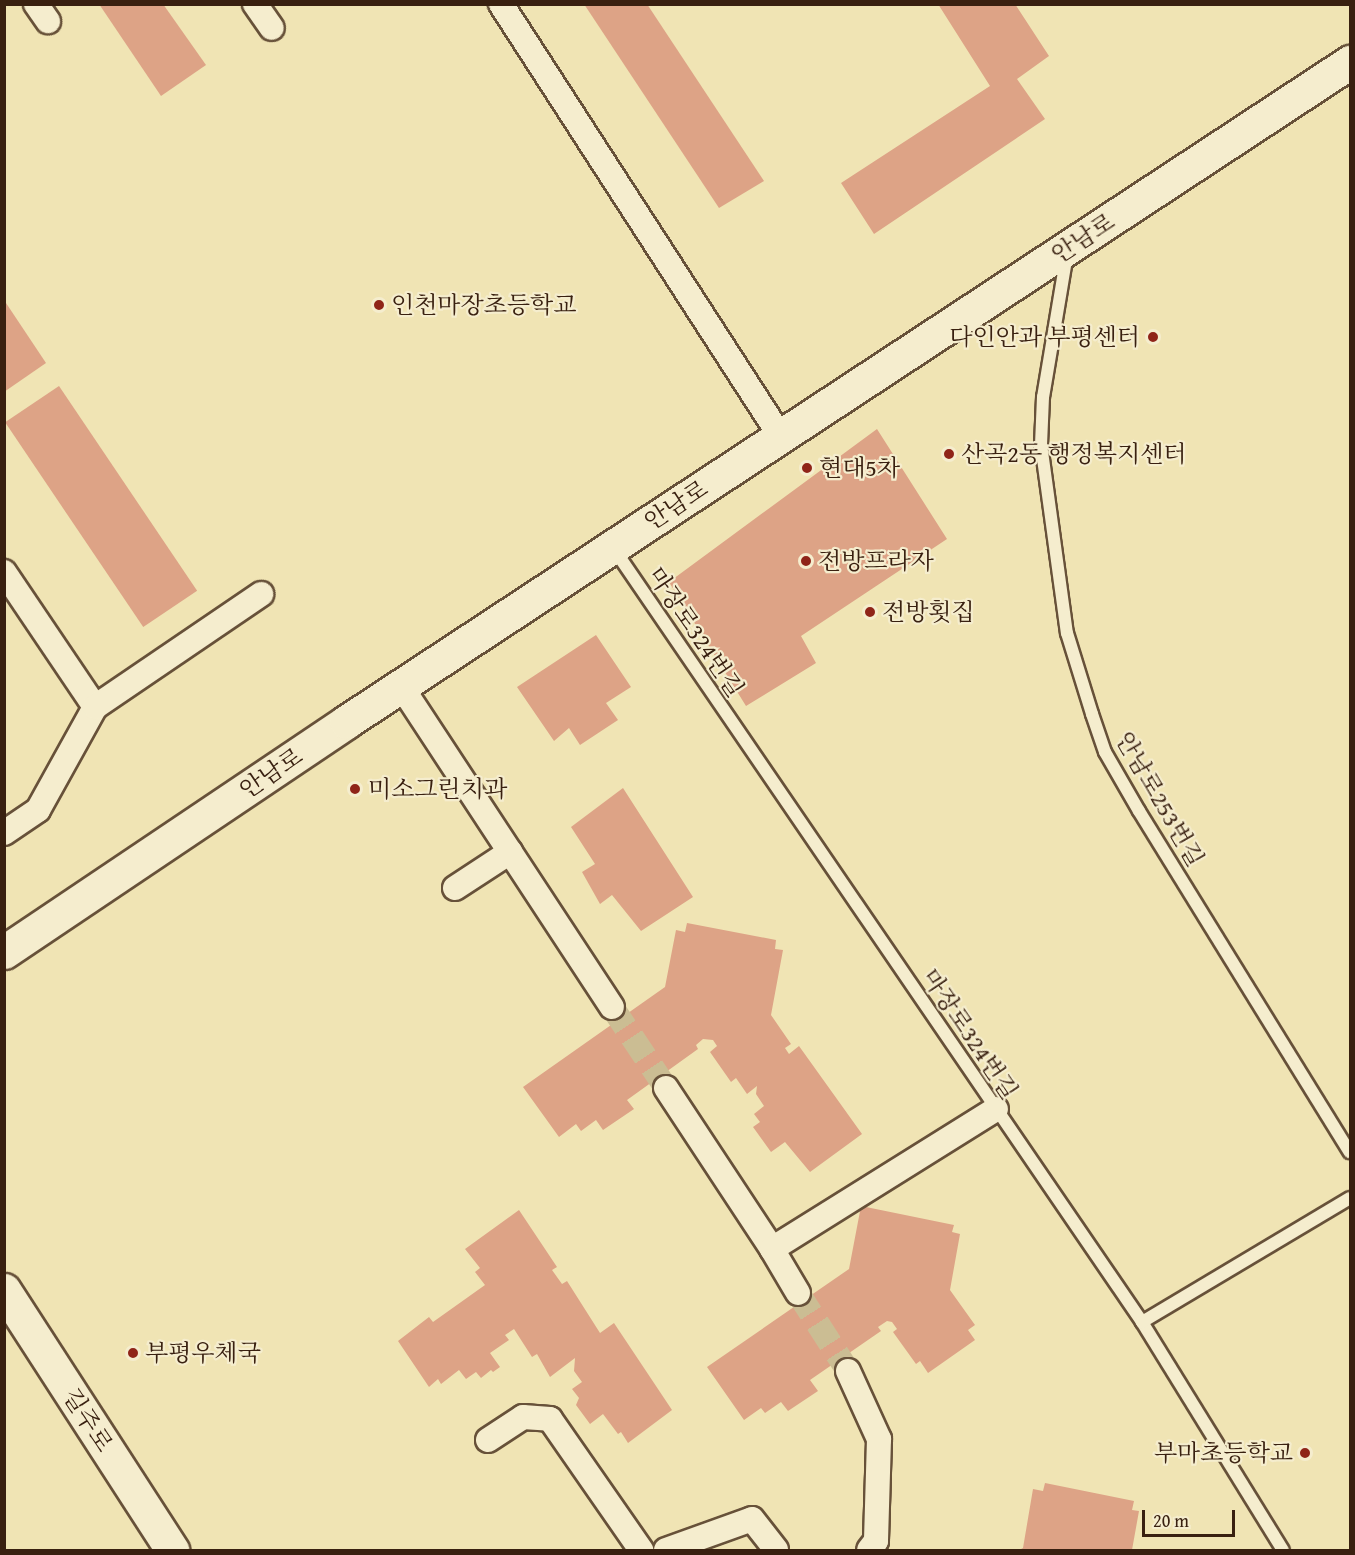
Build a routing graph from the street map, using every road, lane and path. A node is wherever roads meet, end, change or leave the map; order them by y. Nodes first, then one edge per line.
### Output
1 (255, 4) edge
2 (501, 4) edge
3 (272, 28) dead end
4 (1350, 62) edge
5 (1068, 248) junction
6 (781, 436) junction
7 (613, 547) junction
8 (8, 586) edge
9 (261, 594) dead end
10 (401, 686) junction
11 (95, 707) junction
12 (4, 832) edge
13 (510, 852) junction
14 (455, 888) dead end
15 (4, 952) edge
16 (612, 1007) tunnel mouth
17 (666, 1088) tunnel mouth
18 (996, 1108) junction
19 (1350, 1152) edge
20 (1350, 1198) edge
21 (772, 1248) junction
22 (4, 1290) edge
23 (798, 1293) tunnel mouth
24 (1142, 1322) junction
25 (848, 1371) tunnel mouth
26 (489, 1440) dead end
27 (172, 1551) edge
28 (641, 1551) edge
29 (666, 1551) edge
30 (776, 1551) edge
31 (869, 1551) edge
32 (1283, 1551) edge

1 - 3 street
2 - 6 street
4 - 5 main road, 안남로
5 - 6 main road, 안남로
5 - 19 lane, 안남로253번길
6 - 7 main road, 안남로
7 - 10 main road, 안남로
7 - 18 lane, 마장로324번길
8 - 11 street
9 - 11 street
10 - 13 street
10 - 15 main road, 안남로
11 - 12 street
13 - 14 street
13 - 16 street
17 - 21 street
18 - 21 street
18 - 24 lane, 마장로324번길
20 - 24 lane
21 - 23 street
22 - 27 main road, 길주로
24 - 32 lane, 마장로324번길
25 - 31 street
26 - 28 street
29 - 30 street

